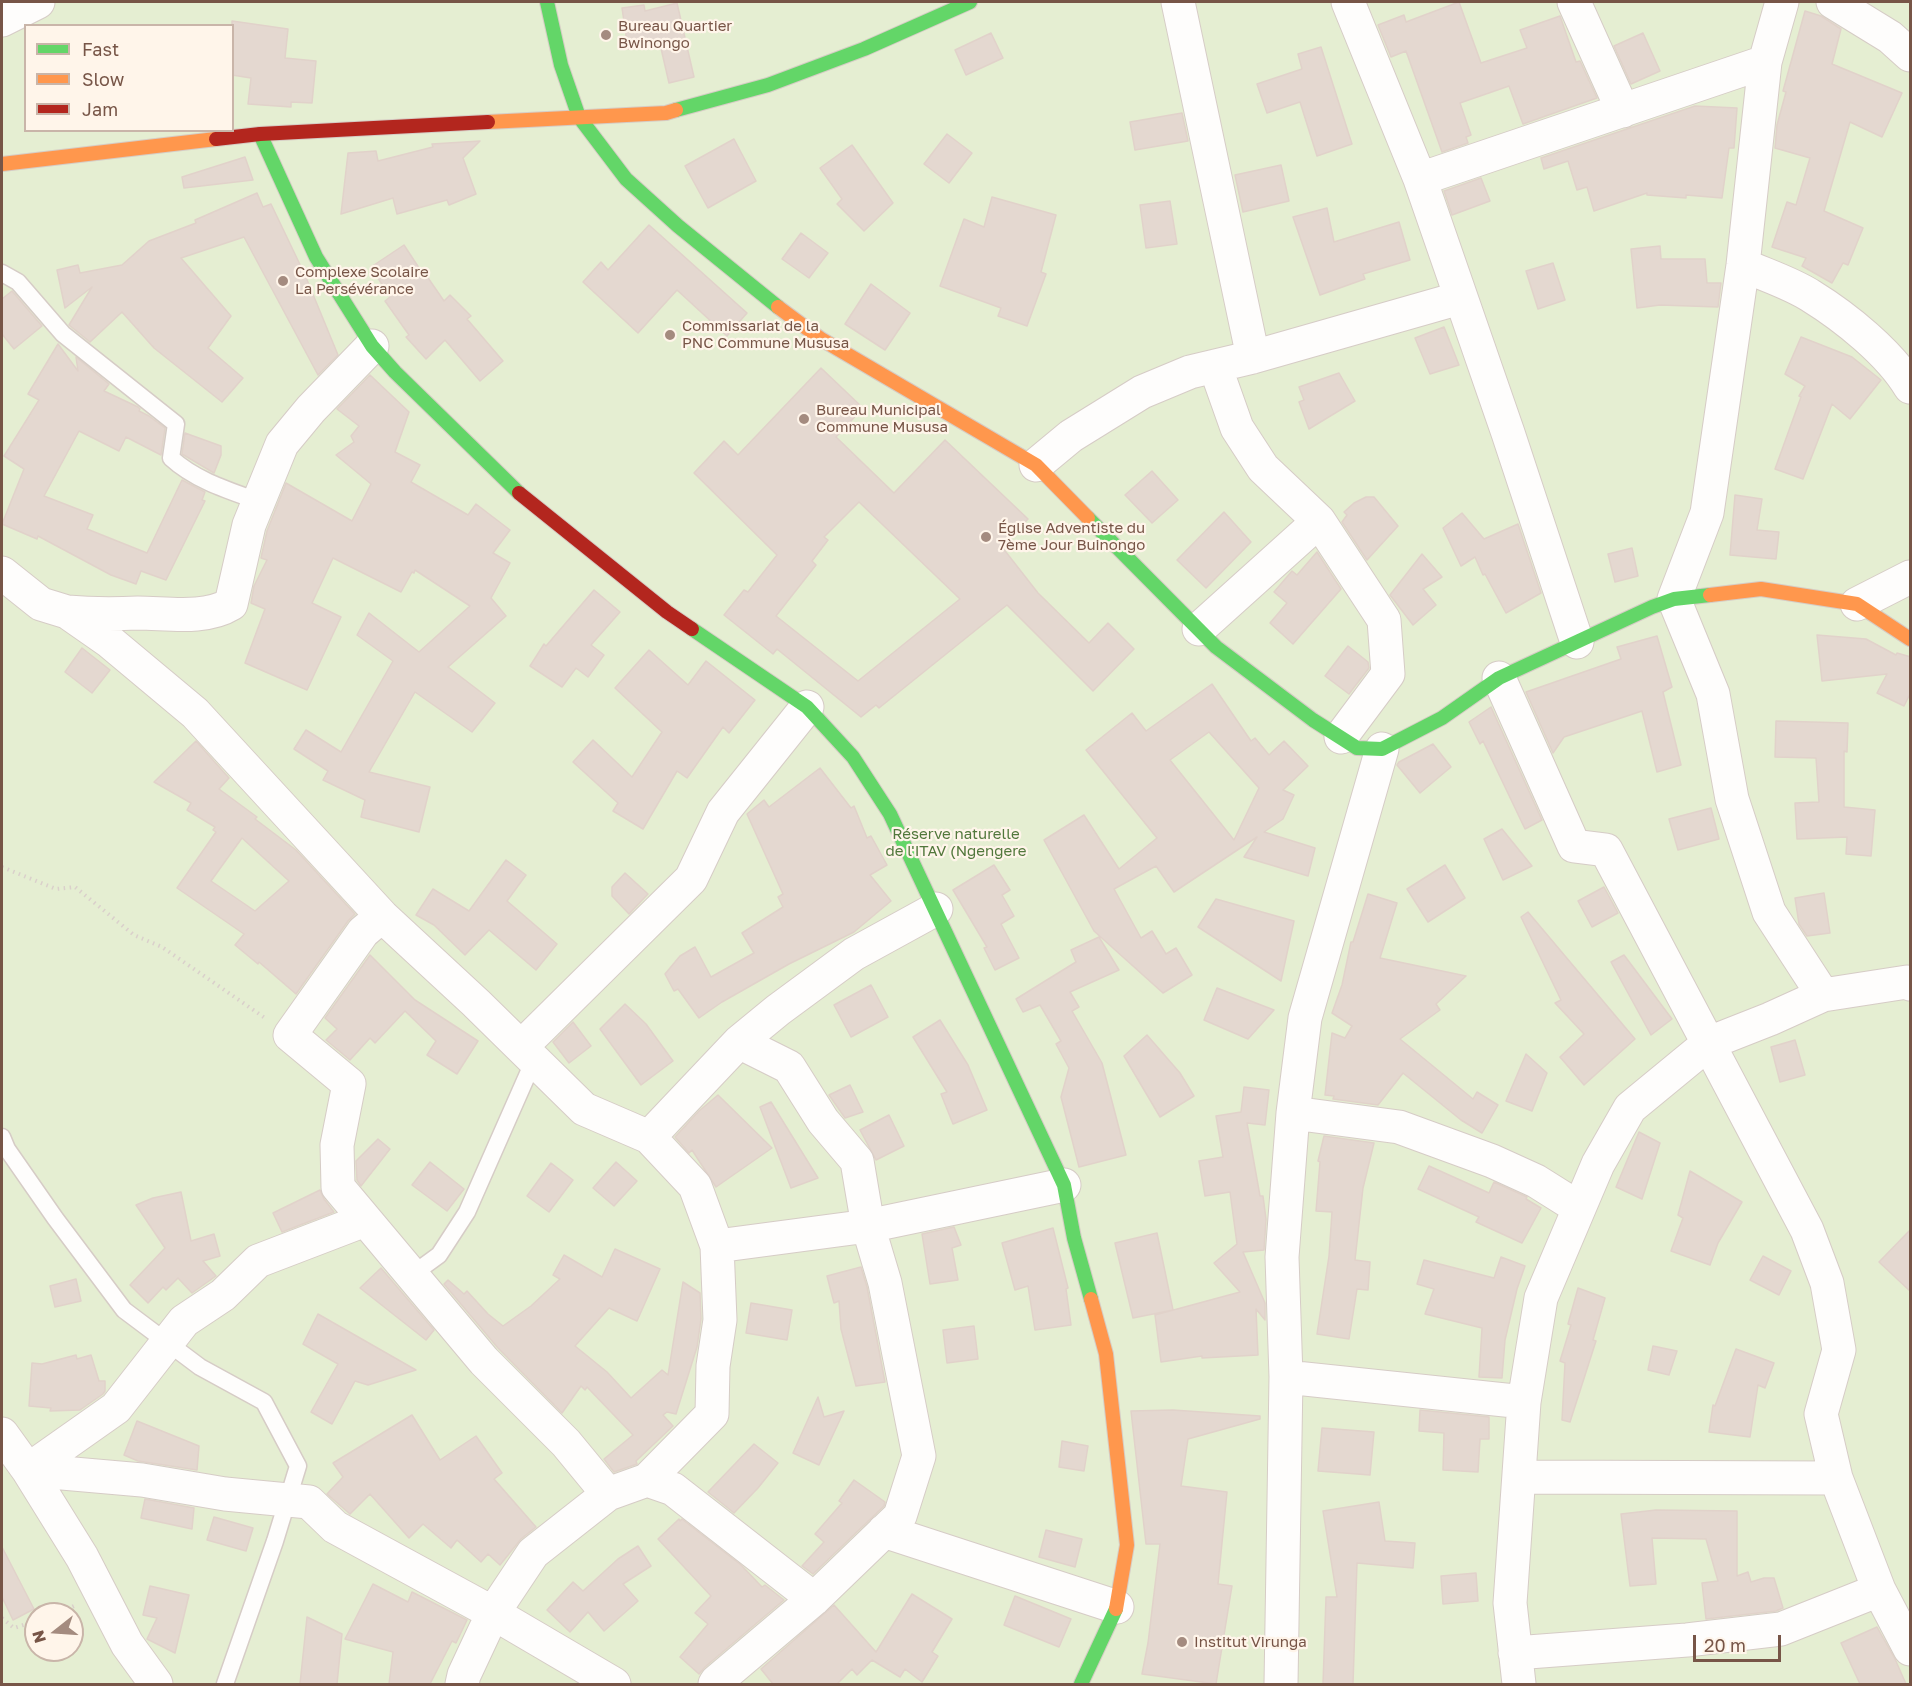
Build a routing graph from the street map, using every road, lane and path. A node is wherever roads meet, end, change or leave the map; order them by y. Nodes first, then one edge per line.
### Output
1 (38, 2) edge
2 (970, 2) edge
3 (1178, 2) edge
4 (1348, 2) edge
5 (1574, 2) edge
6 (1782, 2) edge
7 (1833, 2) edge
8 (543, 3) edge
9 (2, 21) edge
10 (1911, 55) edge
11 (1765, 62) junction
12 (1623, 111) junction
13 (579, 117) junction
14 (260, 134) junction
15 (2, 164) edge
16 (1420, 180) junction
17 (1743, 265) junction
18 (2, 273) edge
19 (1460, 298) junction
20 (372, 346) junction
21 (1253, 357) junction
22 (1215, 366) junction
23 (1911, 387) edge
24 (1036, 465) junction
25 (258, 501) junction
26 (1319, 521) junction
27 (2, 573) edge
28 (1911, 577) edge
29 (1674, 599) junction
30 (1857, 604) junction
31 (67, 612) junction
32 (1199, 629) junction
33 (1911, 639) edge
34 (1576, 642) junction
35 (1499, 678) junction
36 (807, 707) junction
37 (1341, 737) junction
38 (1382, 748) junction
39 (2, 867) edge
40 (936, 909) junction
41 (382, 916) junction
42 (1909, 978) edge
43 (1823, 995) junction
44 (290, 1035) junction
45 (739, 1042) junction
46 (1709, 1042) junction
47 (527, 1053) junction
48 (1293, 1113) junction
49 (2, 1137) edge
50 (649, 1137) junction
51 (1064, 1185) junction
52 (1579, 1208) junction
53 (365, 1220) junction
54 (868, 1226) junction
55 (717, 1246) junction
56 (412, 1274) junction
57 (167, 1342) junction
58 (1286, 1377) junction
59 (1524, 1402) junction
60 (2, 1434) edge
61 (27, 1470) junction
62 (1520, 1477) junction
63 (1836, 1478) junction
64 (646, 1480) junction
65 (608, 1494) junction
66 (287, 1500) junction
67 (884, 1531) junction
68 (1879, 1590) junction
69 (814, 1599) junction
70 (1117, 1607) junction
71 (493, 1613) junction
72 (2, 1618) edge
73 (24, 1625) edge
74 (1911, 1649) edge
75 (1517, 1669) edge
76 (156, 1684) edge
77 (225, 1684) edge
78 (462, 1684) edge
79 (614, 1684) edge
80 (715, 1684) edge
81 (1081, 1684) edge
82 (1281, 1684) edge

1 - 9 street
2 - 13 street
3 - 21 street
4 - 16 street
5 - 12 street
6 - 11 street
7 - 10 street
8 - 13 street
11 - 12 street
11 - 17 street
12 - 16 street
13 - 14 street
13 - 24 street
14 - 15 street
14 - 20 street
16 - 19 street
17 - 23 street
17 - 29 street
18 - 25 lane
19 - 21 street
19 - 34 street
20 - 25 street
20 - 36 street
21 - 22 street
22 - 24 street
22 - 26 street
24 - 32 street
25 - 31 street
26 - 32 street
26 - 37 street
27 - 31 street
28 - 30 street
29 - 30 street
29 - 34 street
29 - 43 street
30 - 33 street
31 - 41 street
32 - 37 street
34 - 35 street
35 - 38 street
35 - 46 street
36 - 40 street
36 - 47 street
37 - 38 street
38 - 48 street
39 - 44 path
40 - 45 street
40 - 51 street
41 - 44 street
41 - 47 street
42 - 43 street
43 - 46 street
44 - 53 street
45 - 50 street
45 - 54 street
46 - 52 street
46 - 63 street
47 - 50 street
47 - 56 lane
48 - 52 street
48 - 58 street
49 - 57 lane
50 - 55 street
51 - 54 street
51 - 70 street
52 - 59 street
53 - 56 street
53 - 57 street
54 - 55 street
54 - 67 street
55 - 64 street
56 - 65 street
57 - 61 street
57 - 66 lane
58 - 59 street
58 - 82 street
59 - 62 street
60 - 61 street
61 - 66 street
61 - 76 street
62 - 63 street
62 - 75 street
63 - 68 street
64 - 65 street
64 - 69 street
65 - 71 street
66 - 71 street
66 - 77 lane
67 - 69 street
67 - 70 street
68 - 74 street
68 - 75 street
69 - 80 street
70 - 81 street
71 - 78 street
71 - 79 street
72 - 73 path

